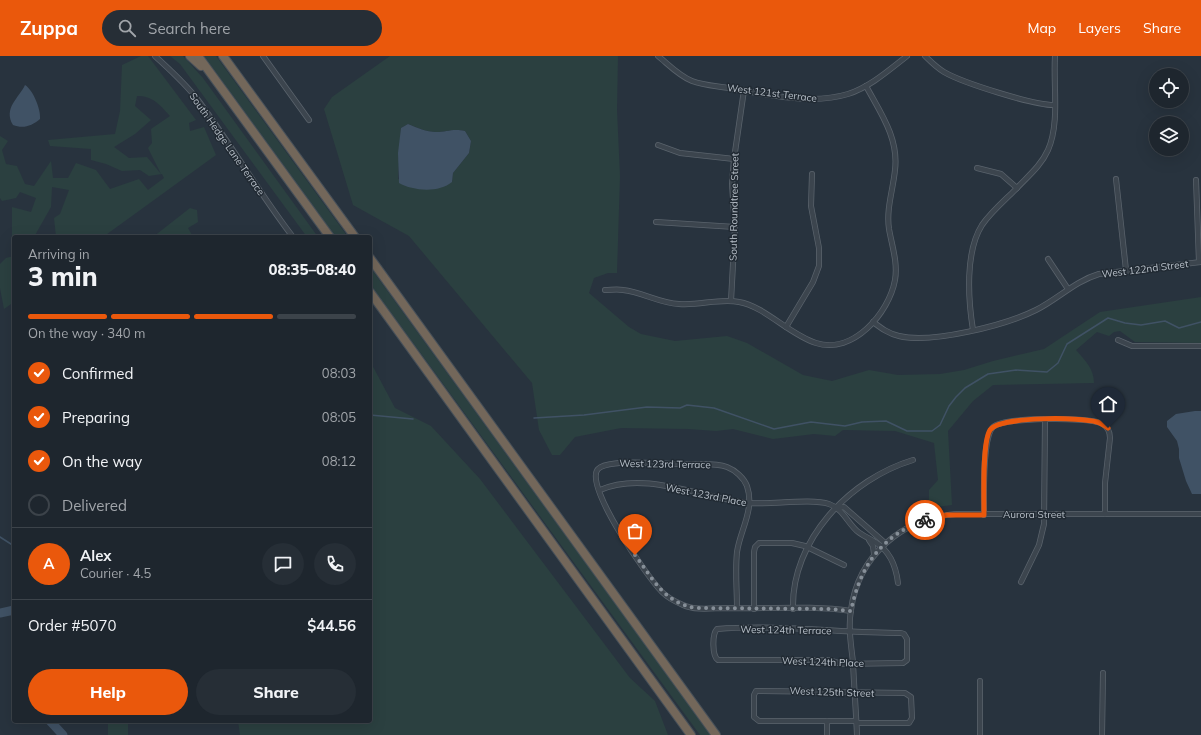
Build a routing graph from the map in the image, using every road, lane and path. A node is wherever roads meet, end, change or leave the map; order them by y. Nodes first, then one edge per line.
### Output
1 (155, 56) edge
2 (190, 56) edge
3 (198, 56) edge
4 (224, 56) edge
5 (263, 56) edge
6 (658, 56) edge
7 (907, 56) edge
8 (925, 56) edge
9 (1055, 56) edge
10 (213, 77) junction
11 (866, 86) junction
12 (744, 90) junction
13 (1054, 105) junction
14 (309, 120) dead end
15 (658, 145) dead end
16 (734, 159) junction
17 (977, 168) dead end
18 (812, 174) dead end
19 (1116, 179) dead end
20 (1196, 180) dead end
21 (1017, 188) junction
22 (656, 222) dead end
23 (735, 227) junction
24 (292, 235) edge
25 (329, 235) edge
26 (354, 235) edge
27 (1048, 259) dead end
28 (372, 261) edge
29 (1200, 262) edge
30 (1126, 270) junction
31 (1068, 289) junction
32 (605, 290) dead end
33 (372, 295) edge
34 (730, 301) junction
35 (873, 322) junction
36 (786, 327) junction
37 (972, 330) junction
38 (1118, 340) dead end
39 (1201, 346) edge
40 (1045, 419) junction
41 (913, 460) dead end
42 (600, 490) junction
43 (749, 503) junction
44 (836, 508) junction
45 (1044, 514) junction
46 (1105, 514) junction
47 (1201, 514) edge
48 (984, 515) junction
49 (868, 539) junction
50 (883, 545) junction
51 (809, 547) junction
52 (874, 554) junction
53 (844, 565) dead end
54 (898, 582) dead end
55 (1022, 582) dead end
56 (737, 608) junction
57 (754, 609) junction
58 (793, 609) junction
59 (851, 611) junction
60 (850, 632) junction
61 (906, 637) joint
62 (715, 658) joint
63 (853, 664) junction
64 (1103, 672) dead end
65 (980, 681) dead end
66 (854, 693) junction
67 (827, 721) junction
68 (857, 722) junction
69 (691, 735) edge
70 (716, 735) edge
71 (827, 735) edge
72 (858, 735) edge
73 (980, 735) edge
74 (1102, 735) edge

1 - 24 street, South Hedge Lane Terrace
2 - 10 highway
3 - 10 highway
4 - 26 highway
5 - 14 street
6 - 12 street, West 121st Terrace
7 - 11 street, West 121st Terrace
8 - 13 street
9 - 13 street
10 - 25 highway
11 - 12 street, West 121st Terrace
11 - 35 street
12 - 16 street, South Roundtree Street
13 - 21 street
15 - 16 street
16 - 23 street, South Roundtree Street
17 - 21 street
18 - 36 street
19 - 30 street
20 - 29 street
21 - 37 street
22 - 23 street
23 - 34 street, South Roundtree Street
27 - 31 street
28 - 70 highway
29 - 30 street, West 122nd Street
30 - 31 street, West 122nd Street
31 - 37 street, West 122nd Street
32 - 34 street
33 - 69 highway
34 - 36 street
35 - 36 street
35 - 37 street, West 122nd Street
38 - 39 street
40 - 45 street
40 - 46 street
40 - 48 street
41 - 44 street
42 - 43 street, West 123rd Place
42 - 43 street, West 123rd Terrace
42 - 56 street
43 - 44 street, West 123rd Place
43 - 56 street
44 - 49 street
44 - 50 street, West 123rd Place
44 - 51 street
45 - 46 street, Aurora Street
45 - 48 street, Aurora Street
45 - 55 street
46 - 47 street, Aurora Street
48 - 50 street, Aurora Street
49 - 50 street
49 - 52 street
50 - 52 street, Aurora Street
50 - 54 street
51 - 53 street
51 - 57 street
51 - 58 street
52 - 59 street, Aurora Street
56 - 57 street
57 - 58 street
58 - 59 street
59 - 60 street, Aurora Street
60 - 61 street, West 124th Terrace
60 - 62 street, West 124th Terrace
60 - 63 street, Aurora Street
61 - 63 street, West 124th Place
62 - 63 street, West 124th Place
63 - 66 street, Aurora Street
64 - 74 street
65 - 73 street
66 - 67 street, West 125th Street
66 - 68 street, Aurora Street
66 - 68 street, West 125th Street
67 - 68 street
67 - 71 street
68 - 72 street, Aurora Street

